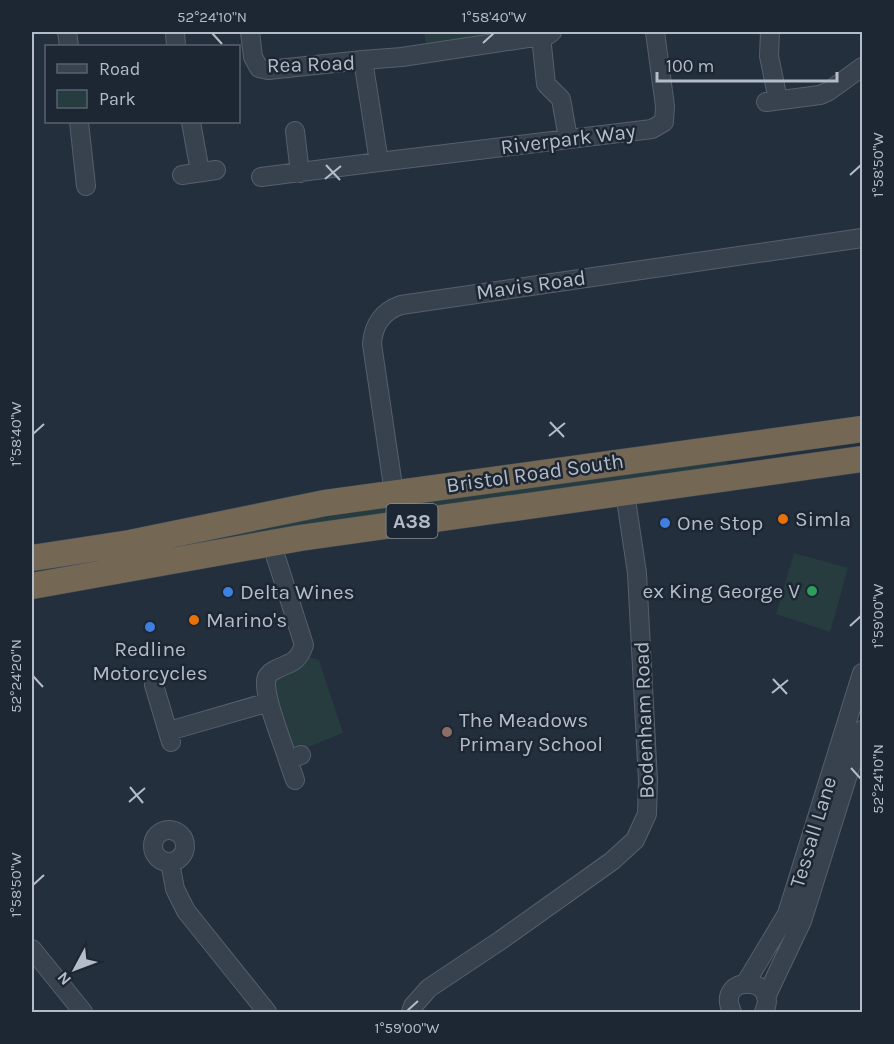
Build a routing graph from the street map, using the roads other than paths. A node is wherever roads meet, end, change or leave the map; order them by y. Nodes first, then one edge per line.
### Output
1 (250, 32) edge
2 (655, 32) edge
3 (770, 32) edge
4 (546, 34) edge
5 (363, 60) junction
6 (862, 67) edge
7 (79, 123) edge
8 (191, 123) edge
9 (295, 131) dead end
10 (568, 138) junction
11 (379, 162) junction
12 (199, 172) dead end
13 (300, 172) junction
14 (261, 177) dead end
15 (86, 186) dead end
16 (862, 238) edge
17 (862, 429) edge
18 (862, 441) edge
19 (765, 443) junction
20 (735, 447) junction
21 (862, 459) edge
22 (794, 469) junction
23 (394, 493) junction
24 (625, 493) junction
25 (271, 542) junction
26 (32, 558) edge
27 (32, 586) edge
28 (862, 673) edge
29 (154, 685) dead end
30 (269, 702) junction
31 (862, 730) edge
32 (295, 780) dead end
33 (170, 862) dead end
34 (32, 949) edge
35 (745, 984) junction
36 (765, 1005) edge
37 (725, 1010) edge
38 (261, 1011) edge
39 (83, 1012) edge
40 (411, 1012) edge

1 - 5 street, Rea Road
2 - 10 street, Riverpark Way
3 - 6 street
4 - 5 street
4 - 10 street
5 - 11 street, Rea Road
7 - 15 street
8 - 12 street
9 - 13 street
10 - 11 street, Riverpark Way
11 - 13 street
13 - 14 street
16 - 23 street, Mavis Road
17 - 19 highway, Bristol Road South / A38
18 - 19 highway
19 - 20 highway, Bristol Road South / A38
20 - 22 highway
20 - 23 highway, Bristol Road South / A38
21 - 22 highway, Bristol Road South / A38
22 - 24 highway, Bristol Road South / A38
23 - 26 highway, Bristol Road South / A38
24 - 25 highway, Bristol Road South / A38
24 - 40 street, Bodenham Road
25 - 27 highway, Bristol Road South / A38
25 - 30 street
28 - 35 street, Tessall Lane
29 - 30 street
30 - 32 street
31 - 36 street, Tessall Lane
33 - 38 street
34 - 39 street
35 - 36 street
35 - 37 street, Tessall Lane

